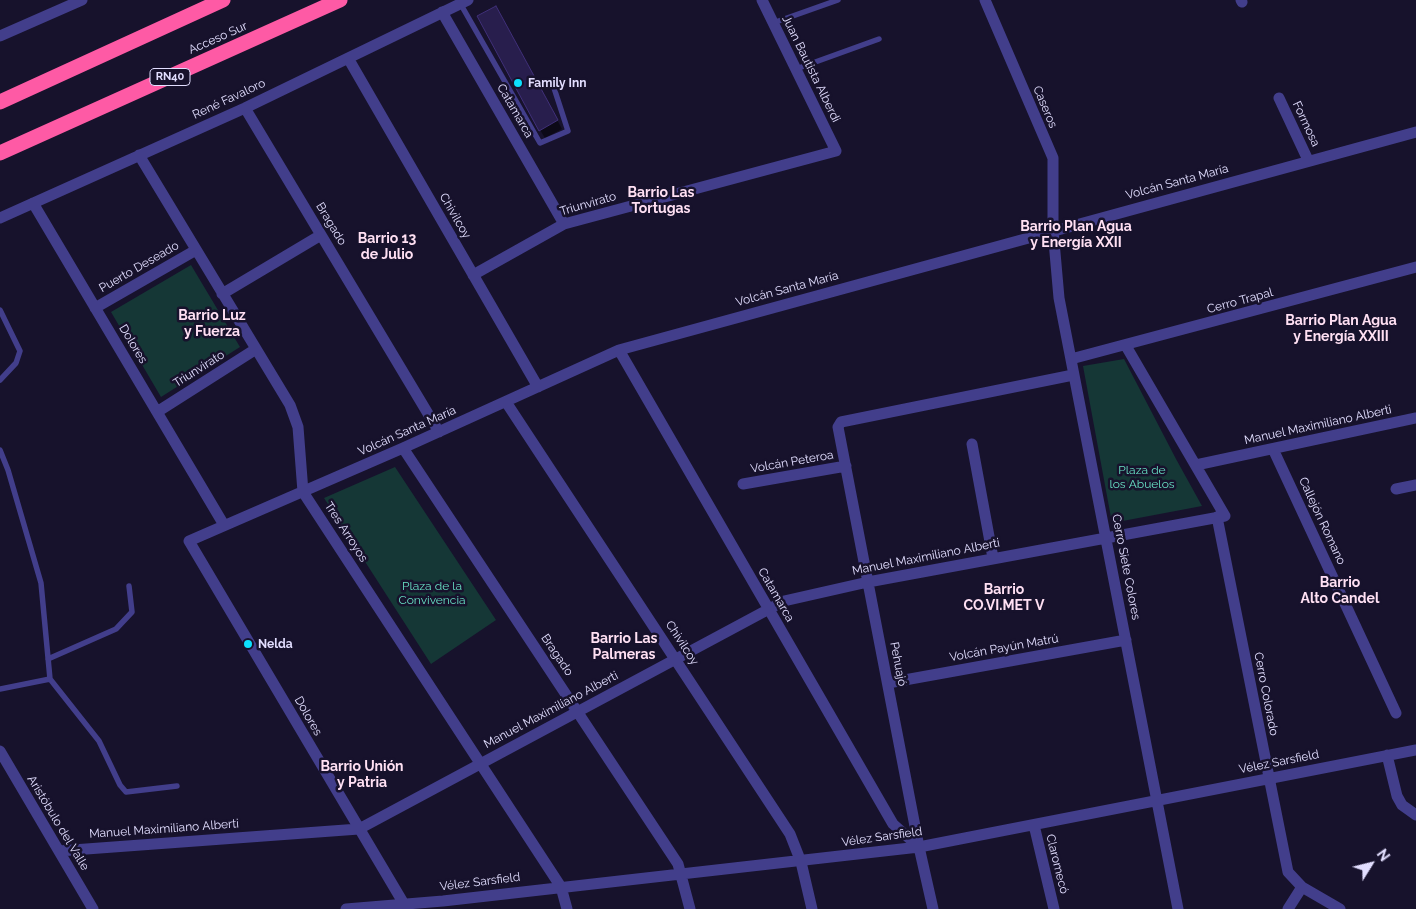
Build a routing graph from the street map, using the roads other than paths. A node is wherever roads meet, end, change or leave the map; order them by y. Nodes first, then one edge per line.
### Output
1 (82, 0) edge
2 (223, 0) edge
3 (340, 0) edge
4 (762, 0) edge
5 (838, 0) edge
6 (985, 0) edge
7 (464, 2) edge
8 (442, 12) junction
9 (773, 23) junction
10 (0, 36) edge
11 (879, 40) dead end
12 (348, 58) junction
13 (796, 69) junction
14 (554, 88) dead end
15 (1279, 98) dead end
16 (0, 102) edge
17 (245, 108) junction
18 (1416, 132) edge
19 (836, 151) joint
20 (0, 153) edge
21 (139, 155) junction
22 (1308, 160) junction
23 (33, 203) junction
24 (0, 218) edge
25 (564, 224) junction
26 (1053, 230) junction
27 (321, 234) junction
28 (196, 250) junction
29 (1416, 267) edge
30 (473, 276) junction
31 (222, 294) junction
32 (95, 308) junction
33 (0, 310) edge
34 (1126, 346) junction
35 (256, 349) junction
36 (619, 350) junction
37 (1071, 359) junction
38 (1073, 374) junction
39 (0, 380) edge
40 (538, 387) junction
41 (506, 402) junction
42 (157, 412) junction
43 (1416, 418) edge
44 (439, 432) junction
45 (972, 444) dead end
46 (403, 448) junction
47 (1273, 449) junction
48 (0, 450) edge
49 (1196, 465) junction
50 (846, 466) junction
51 (743, 484) dead end
52 (1416, 485) edge
53 (1396, 490) dead end
54 (303, 492) junction
55 (1221, 516) junction
56 (224, 526) junction
57 (1106, 537) junction
58 (189, 541) joint
59 (993, 558) junction
60 (868, 582) junction
61 (129, 586) dead end
62 (768, 608) junction
63 (1126, 640) junction
64 (675, 658) junction
65 (48, 659) junction
66 (50, 679) junction
67 (888, 683) junction
68 (0, 689) edge
69 (578, 711) junction
70 (1396, 713) dead end
71 (1416, 750) edge
72 (0, 751) edge
73 (1387, 755) junction
74 (480, 764) junction
75 (1268, 778) junction
76 (177, 786) dead end
77 (1156, 800) junction
78 (1416, 815) edge
79 (1034, 825) junction
80 (359, 829) junction
81 (919, 847) junction
82 (59, 851) junction
83 (801, 862) junction
84 (682, 873) junction
85 (561, 887) junction
86 (1302, 887) junction
87 (404, 904) junction
88 (444, 905) edge
89 (93, 909) edge
90 (346, 909) edge
91 (567, 909) edge
92 (690, 909) edge
93 (812, 909) edge
94 (934, 909) edge
95 (1054, 909) edge
96 (1178, 909) edge
97 (1288, 909) edge
98 (1340, 909) edge

1 - 10 street
2 - 16 highway
3 - 20 highway, Acceso Sur / RN40
4 - 9 street, Juan Bautista Alberdi
5 - 9 lane
6 - 26 street, Caseros
7 - 8 street, René Favaloro
7 - 14 lane
8 - 12 street, René Favaloro
8 - 25 street, Catamarca
9 - 13 street, Juan Bautista Alberdi
11 - 13 lane
12 - 17 street, René Favaloro
12 - 30 street, Chivilcoy
13 - 19 street, Juan Bautista Alberdi
15 - 22 street, Formosa
17 - 21 street, René Favaloro
17 - 27 street, Bragado
18 - 22 street, Volcán Santa María
19 - 25 street, Triunvirato
21 - 23 street, René Favaloro
21 - 28 street, Tres Arroyos
22 - 26 street, Volcán Santa María
23 - 24 street, René Favaloro
23 - 32 street, Dolores
25 - 30 street, Triunvirato
26 - 36 street, Volcán Santa María
26 - 37 street, Cerro Siete Colores
27 - 31 street
27 - 44 street, Bragado
28 - 31 street, Tres Arroyos
28 - 32 street, Puerto Deseado
29 - 34 street, Cerro Trapal
30 - 40 street, Chivilcoy
31 - 35 street, Tres Arroyos
32 - 42 street, Dolores
33 - 39 lane
34 - 37 street, Cerro Trapal
34 - 49 street, Cerro Colorado
35 - 42 street, Triunvirato
35 - 54 street, Tres Arroyos
36 - 40 street, Volcán Santa María
36 - 62 street, Catamarca
37 - 38 street, Cerro Siete Colores
38 - 50 street, Pehuajó
38 - 57 street, Cerro Siete Colores
40 - 41 street, Volcán Santa María
41 - 44 street, Volcán Santa María
41 - 64 street, Chivilcoy
42 - 56 street, Dolores
43 - 47 street, Manuel Maximiliano Alberti
44 - 46 street, Volcán Santa María
45 - 59 street
46 - 54 street, Volcán Santa María
46 - 69 street, Bragado
47 - 49 street, Manuel Maximiliano Alberti
47 - 70 street, Callejón Romano
48 - 65 lane
49 - 55 street, Cerro Colorado
50 - 51 street, Volcán Peteroa
50 - 60 street, Pehuajó
52 - 53 street
54 - 56 street, Volcán Santa María
54 - 74 street, Tres Arroyos
55 - 57 street, Manuel Maximiliano Alberti
55 - 75 street, Cerro Colorado
56 - 58 street, Volcán Santa María
57 - 59 street, Manuel Maximiliano Alberti
57 - 63 street, Cerro Siete Colores
58 - 80 street, Dolores
59 - 60 street, Manuel Maximiliano Alberti
60 - 62 street, Manuel Maximiliano Alberti
60 - 67 street, Pehuajó
61 - 65 lane
62 - 64 street, Manuel Maximiliano Alberti
62 - 81 street, Catamarca
63 - 67 street, Volcán Payún Matrú
63 - 77 street, Cerro Siete Colores
64 - 69 street, Manuel Maximiliano Alberti
64 - 83 street, Chivilcoy
65 - 66 lane
66 - 68 lane
66 - 76 lane
67 - 81 street, Pehuajó
69 - 74 street, Manuel Maximiliano Alberti
69 - 84 street, Bragado
71 - 73 street, Vélez Sarsfield
72 - 82 street, Aristóbulo del Valle
73 - 75 street, Vélez Sarsfield
73 - 78 street
74 - 80 street, Manuel Maximiliano Alberti
74 - 85 street, Tres Arroyos
75 - 77 street, Vélez Sarsfield
75 - 86 street, Cerro Colorado
77 - 79 street, Vélez Sarsfield
77 - 96 street, Cerro Siete Colores
79 - 81 street, Vélez Sarsfield
79 - 95 street, Claromecó
80 - 82 street, Manuel Maximiliano Alberti
80 - 87 street, Dolores
81 - 83 street, Vélez Sarsfield
81 - 94 street, Pehuajó
82 - 89 street, Aristóbulo del Valle
83 - 84 street, Vélez Sarsfield
83 - 93 street, Chivilcoy
84 - 85 street, Vélez Sarsfield
84 - 92 street, Bragado
85 - 88 street, Vélez Sarsfield
85 - 91 street, Tres Arroyos
86 - 97 street
86 - 98 street, Cerro Colorado
87 - 88 street, Vélez Sarsfield
87 - 90 street, Vélez Sarsfield

